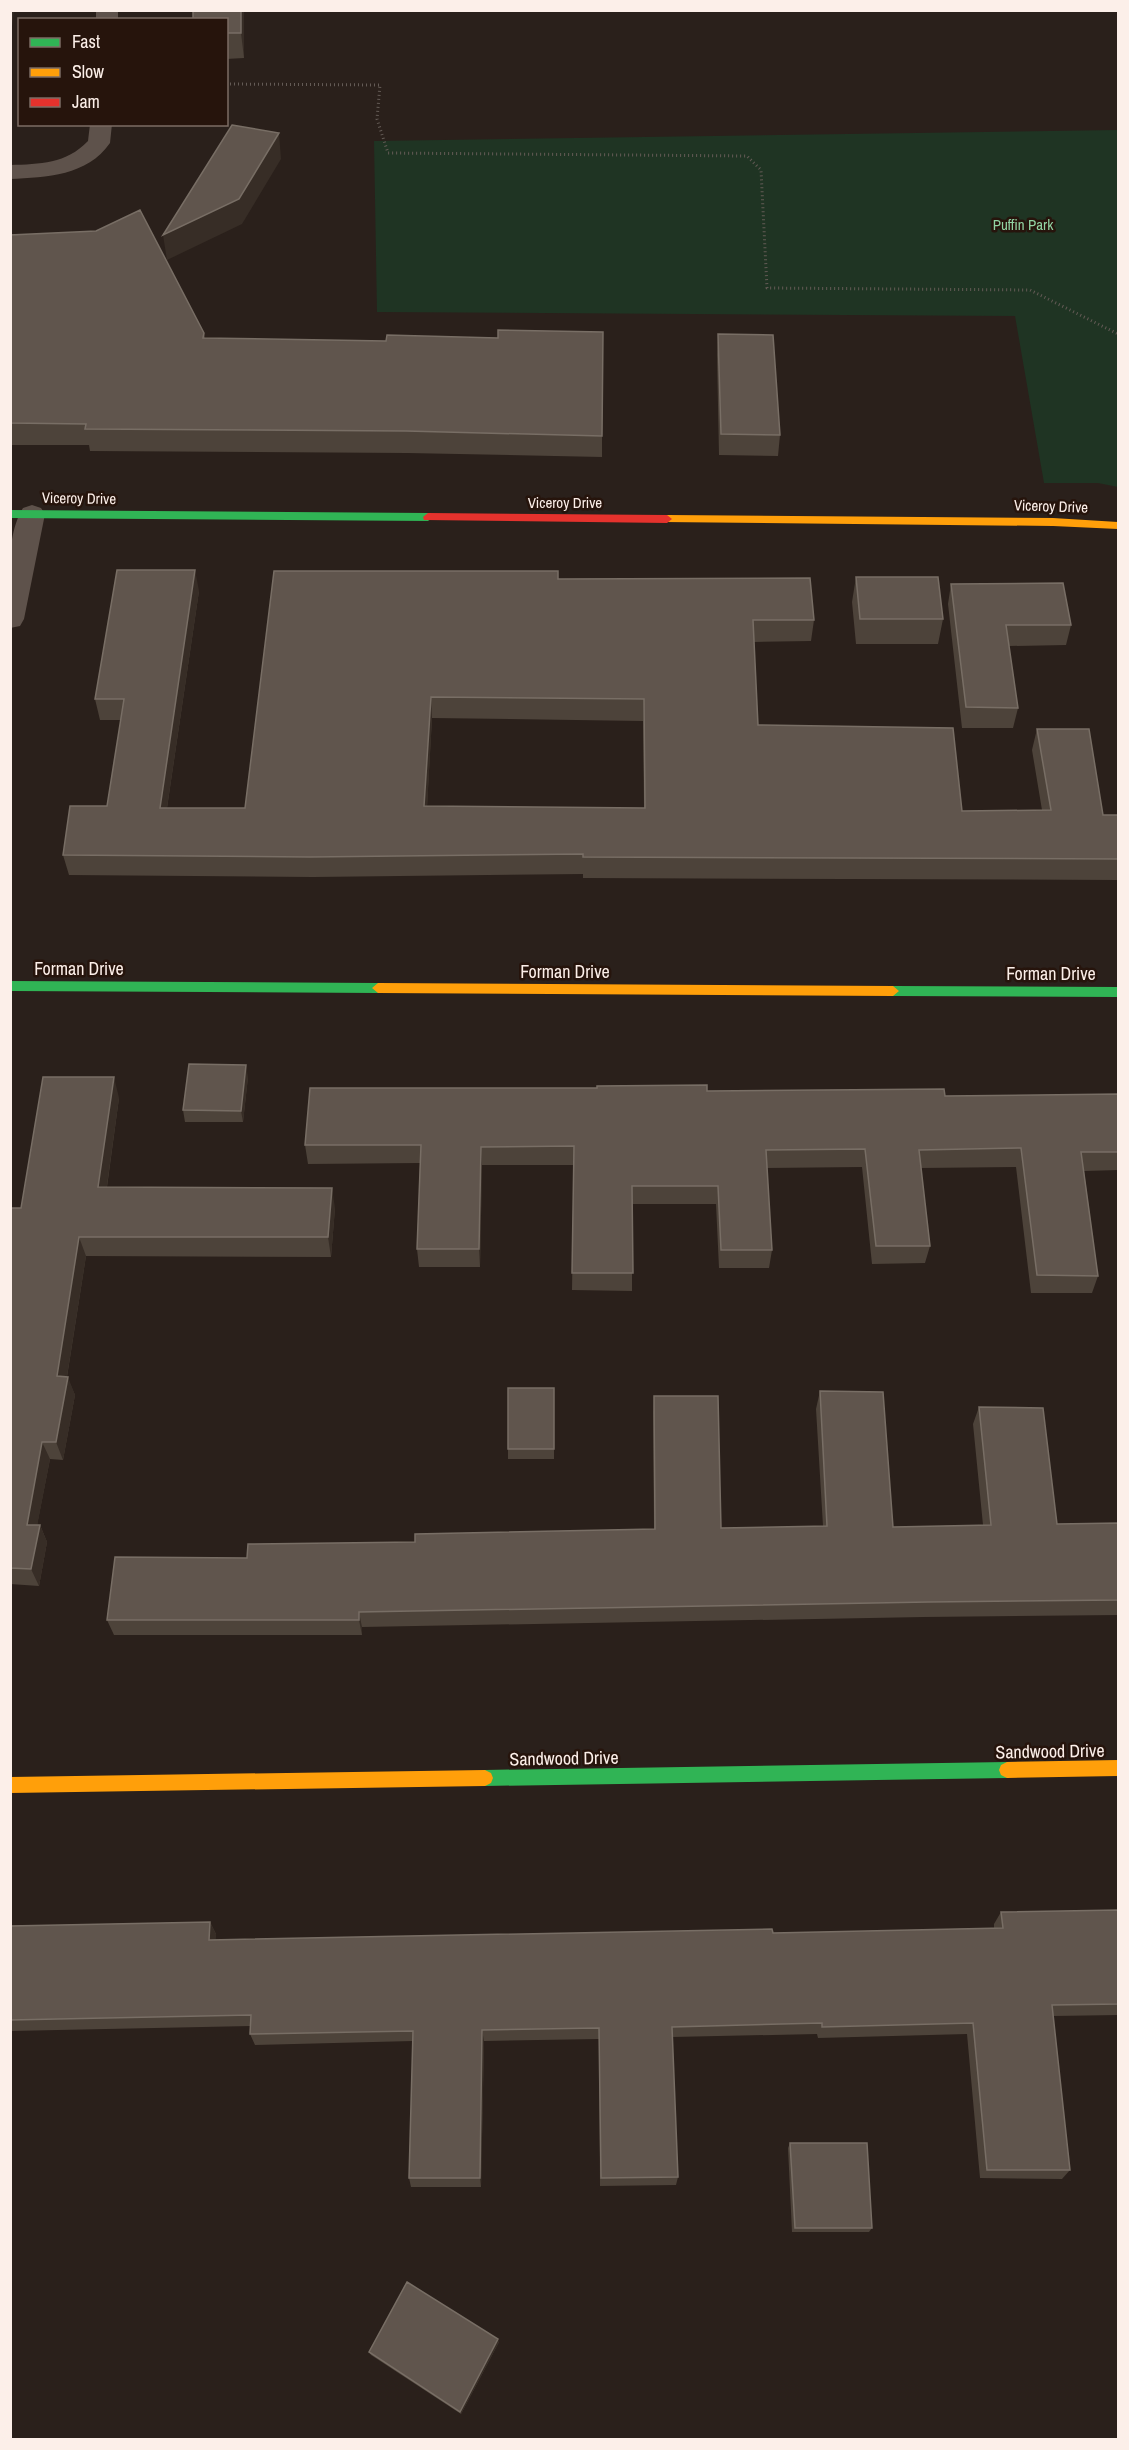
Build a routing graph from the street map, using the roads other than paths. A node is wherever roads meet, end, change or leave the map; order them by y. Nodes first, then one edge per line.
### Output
1 (101, 126) edge
2 (10, 172) edge
3 (21, 514) edge
4 (1119, 526) edge
5 (10, 619) edge
6 (10, 986) edge
7 (1119, 992) edge
8 (1119, 1768) edge
9 (10, 1785) edge

1 - 2 street
3 - 4 street, Viceroy Drive
3 - 5 street
6 - 7 street, Forman Drive
8 - 9 street, Sandwood Drive

